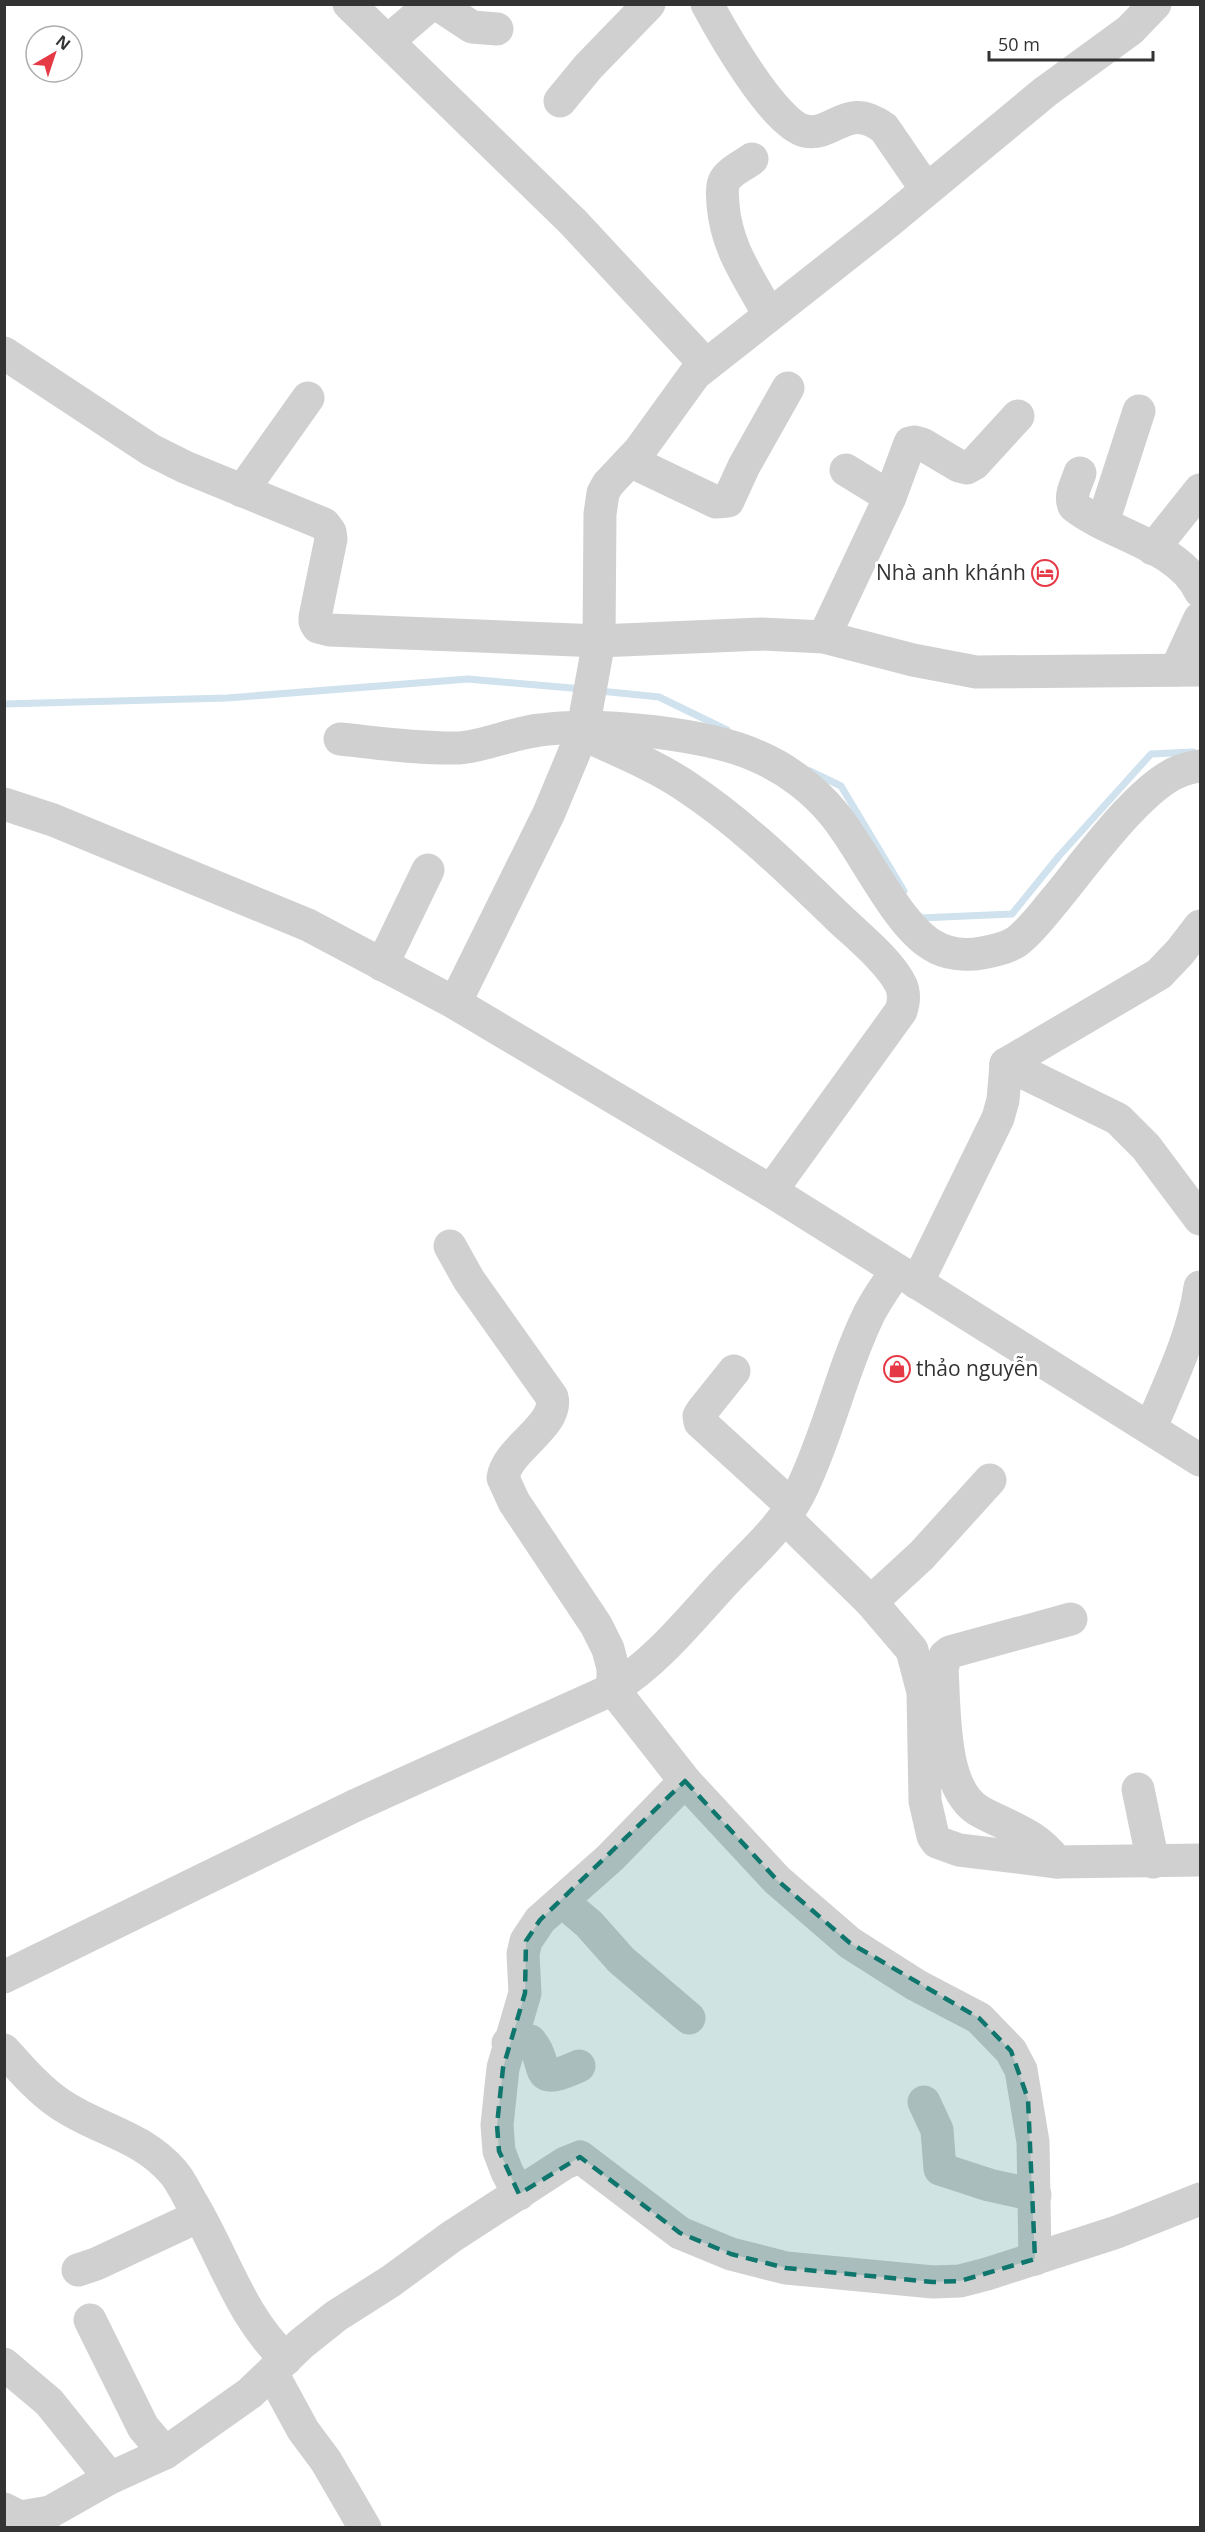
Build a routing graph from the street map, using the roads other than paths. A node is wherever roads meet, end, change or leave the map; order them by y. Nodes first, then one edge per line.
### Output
1 (349, 4) edge
2 (431, 4) edge
3 (437, 4) edge
4 (649, 4) edge
5 (707, 4) edge
6 (1155, 4) edge
7 (497, 29) dead end
8 (388, 41) junction
9 (560, 101) dead end
10 (752, 159) dead end
11 (926, 189) junction
12 (769, 315) junction
13 (6, 357) edge
14 (706, 365) junction
15 (788, 388) dead end
16 (308, 398) dead end
17 (1139, 411) dead end
18 (1017, 416) dead end
19 (630, 461) junction
20 (846, 470) dead end
21 (1080, 473) dead end
22 (1200, 490) edge
23 (242, 491) junction
24 (890, 497) junction
25 (1103, 522) junction
26 (1153, 549) junction
27 (1200, 591) edge
28 (1200, 618) edge
29 (824, 637) junction
30 (597, 650) junction
31 (1188, 670) edge
32 (584, 724) junction
33 (340, 739) dead end
34 (1200, 766) edge
35 (4, 804) edge
36 (428, 870) dead end
37 (1200, 926) edge
38 (382, 965) junction
39 (455, 1003) junction
40 (1006, 1064) junction
41 (771, 1191) junction
42 (1200, 1219) edge
43 (450, 1246) dead end
44 (906, 1277) junction
45 (1200, 1287) edge
46 (734, 1371) dead end
47 (1151, 1427) junction
48 (1200, 1460) edge
49 (990, 1480) dead end
50 (789, 1512) junction
51 (871, 1602) junction
52 (1071, 1619) dead end
53 (613, 1689) junction
54 (685, 1781) junction
55 (1138, 1789) dead end
56 (1200, 1860) edge
57 (1057, 1862) junction
58 (1153, 1862) junction
59 (563, 1902) junction
60 (4, 1977) edge
61 (689, 2018) dead end
62 (508, 2043) junction
63 (4, 2050) edge
64 (579, 2066) dead end
65 (924, 2102) dead end
66 (519, 2194) junction
67 (1035, 2195) junction
68 (1200, 2199) edge
69 (199, 2216) junction
70 (1035, 2259) junction
71 (78, 2270) dead end
72 (90, 2319) dead end
73 (4, 2364) edge
74 (279, 2366) junction
75 (165, 2453) junction
76 (110, 2478) junction
77 (16, 2518) edge
78 (365, 2528) edge

1 - 8 street
2 - 8 street
3 - 7 street
4 - 9 street
5 - 11 street
6 - 11 street
8 - 14 street
10 - 12 street
11 - 12 street
12 - 14 street
13 - 23 street
14 - 19 street
15 - 19 street
16 - 23 street
17 - 25 street
18 - 24 street
19 - 30 street
20 - 24 street
21 - 25 street
22 - 26 street
23 - 30 street
24 - 29 street
25 - 26 street
26 - 27 street
28 - 31 street
29 - 30 street
29 - 31 street
30 - 32 street
32 - 33 street
32 - 34 street
32 - 39 street
32 - 41 street
35 - 38 street
36 - 38 street
37 - 40 street
38 - 39 street
39 - 41 street
40 - 42 street
40 - 44 street
41 - 44 street
43 - 53 street
44 - 47 street
44 - 50 street
45 - 47 street
46 - 50 street
47 - 48 street
49 - 51 street
50 - 51 street
50 - 53 street
51 - 57 street
52 - 57 street
53 - 54 street
53 - 60 street
54 - 59 street
54 - 67 street
55 - 58 street
56 - 58 street
57 - 58 street
59 - 61 street
59 - 62 street
62 - 64 street
62 - 66 street
63 - 69 street
65 - 67 street
66 - 70 street
66 - 74 street
67 - 70 street
68 - 70 street
69 - 71 street
69 - 74 street
72 - 75 street
73 - 76 street
74 - 75 street
74 - 78 street
75 - 76 street
76 - 77 street

